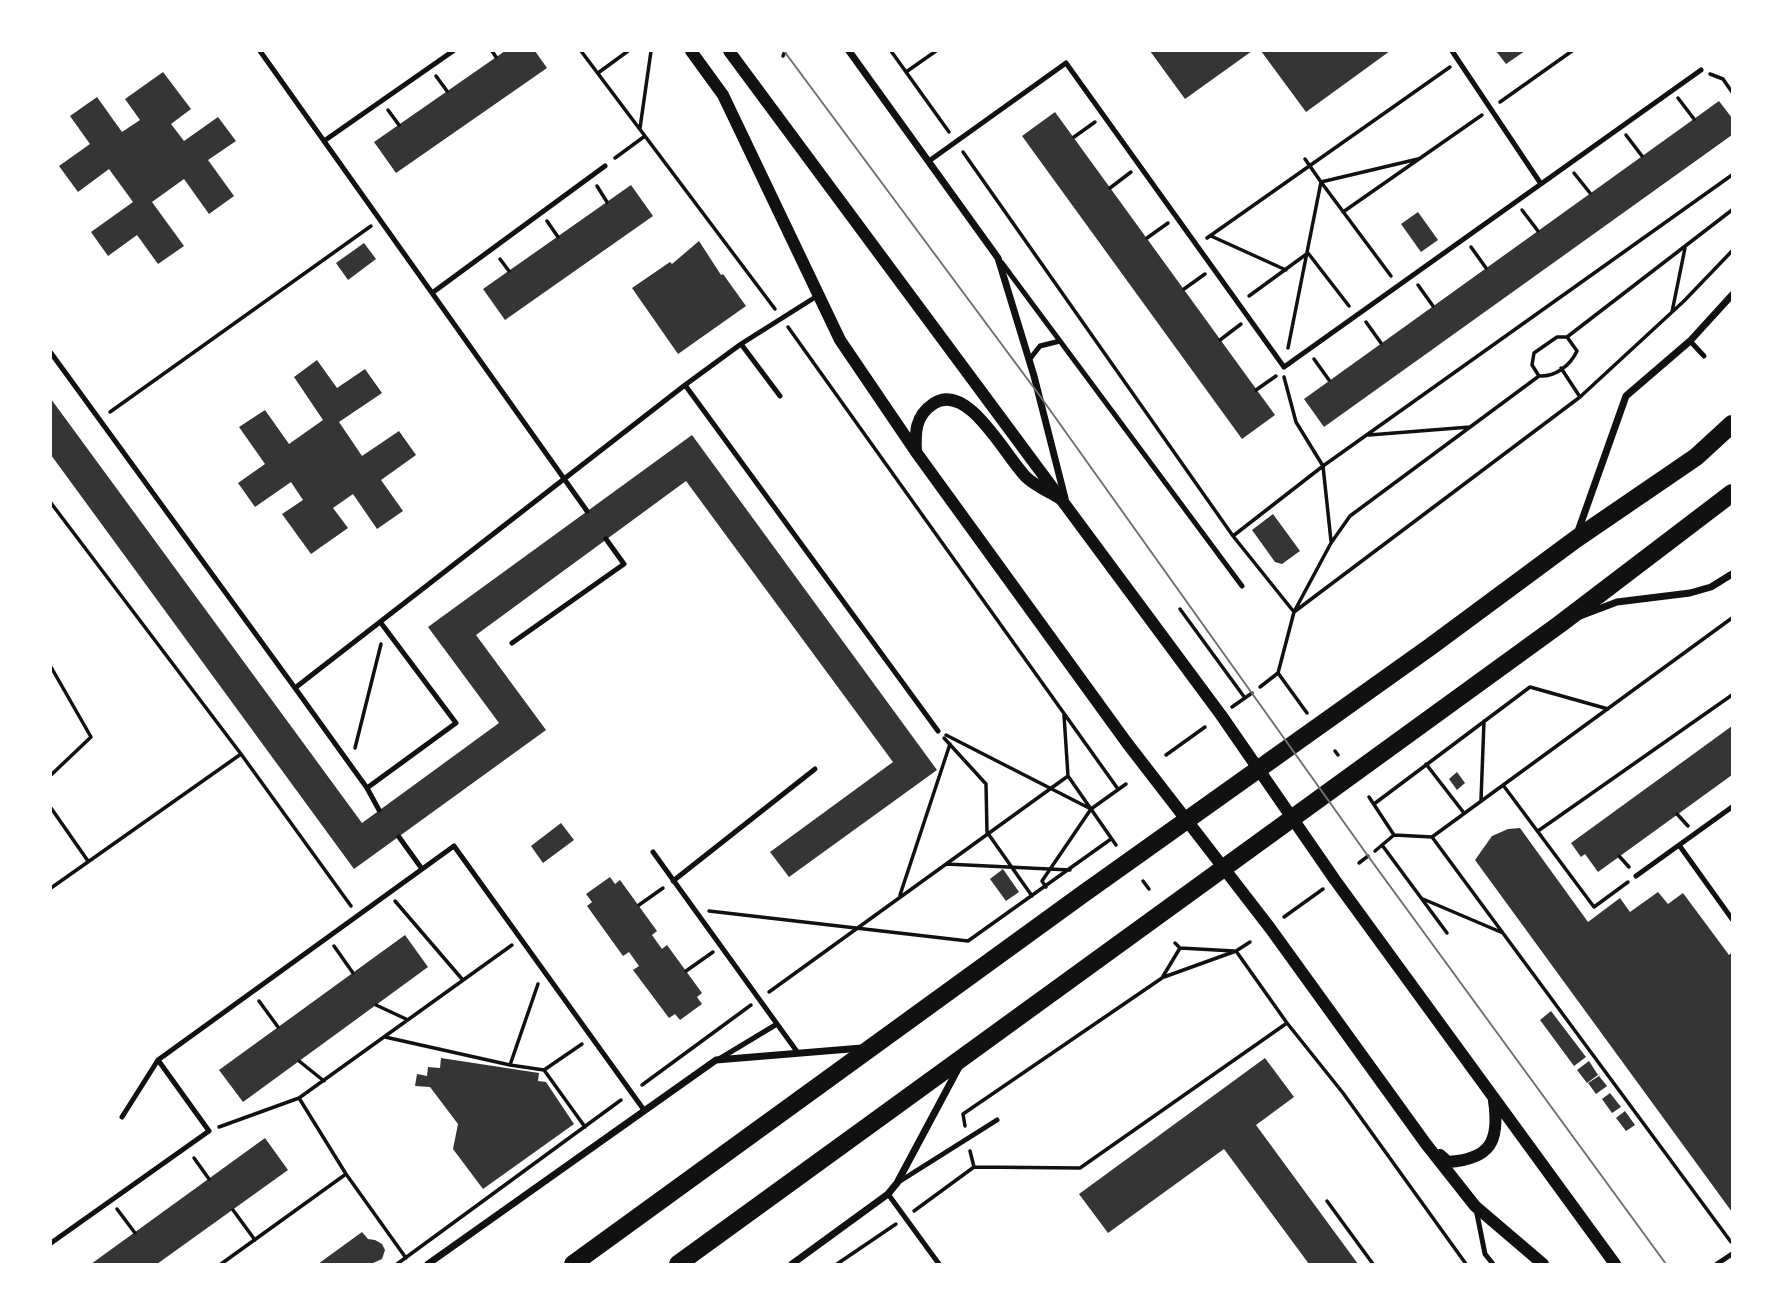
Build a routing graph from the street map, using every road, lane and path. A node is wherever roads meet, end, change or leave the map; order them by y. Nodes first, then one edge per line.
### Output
1 (260, 51) edge
2 (453, 51) edge
3 (492, 51) edge
4 (581, 51) edge
5 (628, 51) edge
6 (651, 51) edge
7 (691, 51) edge
8 (729, 51) edge
9 (849, 51) edge
10 (891, 51) edge
11 (936, 51) edge
12 (1452, 51) edge
13 (1572, 51) edge
14 (496, 57) dead end
15 (1459, 61) junction
16 (430, 67) junction
17 (1701, 70) joint
18 (906, 72) junction
19 (598, 73) junction
20 (1672, 90) junction
21 (447, 91) dead end
22 (1732, 92) edge
23 (382, 101) junction
24 (1491, 109) junction
25 (1104, 115) junction
26 (1694, 119) dead end
27 (398, 125) dead end
28 (1620, 127) junction
29 (640, 129) junction
30 (645, 136) junction
31 (1074, 137) dead end
32 (324, 141) junction
33 (956, 142) junction
34 (1642, 156) dead end
35 (1305, 159) dead end
36 (1420, 159) junction
37 (929, 162) junction
38 (1568, 164) junction
39 (605, 166) joint
40 (1140, 166) junction
41 (1310, 166) junction
42 (1732, 174) edge
43 (590, 177) junction
44 (1321, 182) junction
45 (1541, 184) junction
46 (1110, 188) dead end
47 (1590, 194) dead end
48 (1516, 201) junction
49 (607, 202) dead end
50 (1732, 210) edge
51 (1343, 212) junction
52 (1176, 217) junction
53 (380, 220) junction
54 (1538, 231) dead end
55 (1211, 236) junction
56 (1147, 238) dead end
57 (1464, 238) junction
58 (1197, 246) junction
59 (1686, 246) junction
60 (1732, 251) edge
61 (1308, 253) junction
62 (998, 258) junction
63 (1213, 268) junction
64 (1486, 268) dead end
65 (1286, 270) junction
66 (1411, 276) junction
67 (1398, 286) junction
68 (1184, 289) dead end
69 (432, 293) junction
70 (1732, 295) edge
71 (818, 296) junction
72 (1239, 304) junction
73 (1433, 306) dead end
74 (1671, 313) junction
75 (1358, 314) junction
76 (782, 318) junction
77 (1249, 318) junction
78 (1567, 337) junction
79 (1220, 340) dead end
80 (1060, 341) junction
81 (1690, 341) junction
82 (1381, 343) dead end
83 (741, 344) junction
84 (1307, 350) junction
85 (51, 353) edge
86 (1704, 356) dead end
87 (1030, 360) junction
88 (1284, 367) junction
89 (1561, 369) junction
90 (1539, 376) junction
91 (1329, 380) dead end
92 (685, 385) junction
93 (1256, 390) dead end
94 (780, 396) dead end
95 (1580, 397) junction
96 (99, 419) junction
97 (1732, 424) edge
98 (1472, 427) junction
99 (1366, 436) junction
100 (916, 453) junction
101 (1323, 466) junction
102 (563, 478) junction
103 (1732, 493) edge
104 (1066, 502) junction
105 (51, 503) edge
106 (587, 511) dead end
107 (1233, 536) junction
108 (606, 539) dead end
109 (1576, 539) junction
110 (1331, 543) junction
111 (1732, 574) edge
112 (1242, 586) dead end
113 (1180, 609) dead end
114 (1294, 612) junction
115 (1732, 618) edge
116 (1560, 624) junction
117 (383, 625) junction
118 (512, 643) dead end
119 (51, 667) edge
120 (1278, 673) junction
121 (1260, 687) dead end
122 (295, 688) junction
123 (1252, 693) dead end
124 (1732, 695) edge
125 (1245, 698) junction
126 (1231, 708) dead end
127 (1608, 709) junction
128 (1064, 713) junction
129 (1307, 713) dead end
130 (1485, 721) junction
131 (1205, 727) dead end
132 (938, 731) junction
133 (950, 744) junction
134 (241, 754) junction
135 (1166, 755) dead end
136 (351, 764) junction
137 (1426, 764) junction
138 (815, 769) dead end
139 (1259, 770) junction
140 (51, 775) edge
141 (1068, 776) junction
142 (1126, 783) dead end
143 (1503, 785) junction
144 (367, 788) junction
145 (1050, 788) junction
146 (1118, 789) junction
147 (1369, 797) dead end
148 (1481, 801) junction
149 (1374, 804) junction
150 (1732, 807) edge
151 (51, 808) edge
152 (1091, 808) junction
153 (379, 810) dead end
154 (1464, 813) junction
155 (1292, 818) junction
156 (1187, 821) junction
157 (1538, 831) junction
158 (986, 832) junction
159 (1394, 835) junction
160 (399, 837) dead end
161 (1432, 838) junction
162 (1111, 839) junction
163 (1116, 845) dead end
164 (1382, 845) junction
165 (1679, 845) junction
166 (1375, 851) dead end
167 (653, 852) dead end
168 (1368, 856) dead end
169 (88, 861) junction
170 (1359, 863) dead end
171 (943, 864) junction
172 (1011, 867) junction
173 (1223, 868) junction
174 (422, 869) junction
175 (1050, 869) junction
176 (1070, 870) junction
177 (1636, 876) joint
178 (673, 881) junction
179 (1143, 881) dead end
180 (1046, 887) junction
181 (51, 888) edge
182 (1149, 889) dead end
183 (1323, 889) dead end
184 (388, 894) junction
185 (899, 896) junction
186 (1032, 896) junction
187 (1421, 898) junction
188 (639, 905) dead end
189 (693, 909) junction
190 (358, 916) junction
191 (1284, 917) dead end
192 (1732, 919) edge
193 (857, 928) junction
194 (1447, 933) dead end
195 (1503, 933) junction
196 (328, 938) junction
197 (521, 939) junction
198 (1250, 942) dead end
199 (1175, 943) dead end
200 (721, 946) junction
201 (1180, 948) junction
202 (1236, 951) junction
203 (543, 969) junction
204 (686, 971) dead end
205 (353, 973) dead end
206 (1162, 978) junction
207 (462, 979) junction
208 (253, 992) junction
209 (759, 999) junction
210 (376, 1005) dead end
211 (406, 1019) junction
212 (1287, 1023) junction
213 (778, 1024) junction
214 (278, 1027) dead end
215 (384, 1037) junction
216 (593, 1037) junction
217 (874, 1047) junction
218 (798, 1053) junction
219 (964, 1057) junction
220 (158, 1060) junction
221 (716, 1060) junction
222 (299, 1061) dead end
223 (510, 1065) junction
224 (544, 1070) junction
225 (324, 1081) junction
226 (632, 1092) junction
227 (1343, 1093) junction
228 (1494, 1097) junction
229 (299, 1098) junction
230 (1336, 1098) dead end
231 (644, 1110) junction
232 (122, 1117) dead end
233 (998, 1119) dead end
234 (585, 1127) junction
235 (209, 1131) junction
236 (968, 1138) junction
237 (1426, 1143) junction
238 (186, 1147) junction
239 (346, 1174) junction
240 (209, 1179) dead end
241 (897, 1183) junction
242 (888, 1194) junction
243 (111, 1201) junction
244 (1327, 1201) dead end
245 (1475, 1206) junction
246 (233, 1210) dead end
247 (135, 1233) dead end
248 (255, 1240) junction
249 (51, 1243) edge
250 (1732, 1243) edge
251 (1732, 1254) edge
252 (406, 1258) junction
253 (221, 1264) edge
254 (397, 1264) edge
255 (428, 1264) edge
256 (573, 1264) edge
257 (678, 1264) edge
258 (792, 1264) edge
259 (939, 1264) edge
260 (1373, 1264) edge
261 (1466, 1264) edge
262 (1493, 1264) edge
263 (1543, 1264) edge
264 (1615, 1264) edge
265 (1717, 1264) edge

1 - 32 lane
2 - 16 lane
3 - 14 path
4 - 19 path
5 - 19 path
6 - 29 path
7 - 71 street
8 - 104 street
9 - 37 street
10 - 18 path
11 - 18 path
12 - 15 lane
13 - 24 path
15 - 24 lane
15 - 41 path
16 - 21 path
16 - 23 lane
17 - 20 lane
17 - 22 path
18 - 33 path
19 - 29 path
20 - 26 path
20 - 28 lane
23 - 27 path
23 - 32 lane
24 - 36 path
24 - 45 lane
25 - 31 path
25 - 33 lane
25 - 40 lane
28 - 34 path
28 - 38 lane
29 - 30 path
30 - 39 path
30 - 76 path
32 - 53 lane
33 - 37 lane
33 - 107 path
35 - 41 path
36 - 44 path
36 - 51 path
37 - 62 street
38 - 45 lane
38 - 47 path
39 - 43 lane
40 - 46 path
40 - 52 lane
41 - 44 path
41 - 55 path
42 - 99 path
43 - 49 path
43 - 69 lane
44 - 51 path
44 - 61 path
45 - 48 lane
48 - 54 path
48 - 57 lane
50 - 59 path
51 - 67 path
52 - 56 path
52 - 58 lane
53 - 69 lane
53 - 96 path
55 - 58 path
55 - 65 path
57 - 64 path
57 - 66 lane
58 - 63 lane
59 - 74 path
59 - 78 path
60 - 74 path
61 - 65 path
61 - 75 path
61 - 88 path
62 - 80 lane
62 - 87 street
63 - 68 path
63 - 72 lane
65 - 72 path
66 - 67 lane
66 - 73 path
67 - 75 lane
69 - 102 lane
70 - 81 street
71 - 76 lane
71 - 100 street
72 - 77 lane
74 - 95 path
75 - 82 path
75 - 84 lane
76 - 83 lane
76 - 128 path
77 - 79 path
77 - 88 lane
78 - 89 path
78 - 90 path
80 - 87 lane
80 - 112 lane
81 - 86 lane
81 - 109 street
83 - 92 lane
83 - 94 lane
84 - 88 lane
84 - 91 path
85 - 96 lane
87 - 104 street
89 - 90 path
89 - 95 path
90 - 98 path
92 - 102 lane
92 - 132 lane
93 - 101 path
95 - 114 path
96 - 122 lane
97 - 109 main road
98 - 99 path
98 - 110 path
99 - 101 path
100 - 104 street
100 - 156 street
101 - 107 path
101 - 110 path
102 - 106 lane
102 - 117 lane
103 - 116 main road
104 - 139 street
105 - 134 path
107 - 114 path
108 - 118 lane
109 - 139 main road
110 - 114 path
111 - 116 street
113 - 125 path
114 - 120 path
115 - 127 path
116 - 155 main road
117 - 122 lane
117 - 136 path
117 - 144 lane
119 - 140 path
120 - 121 path
120 - 129 path
122 - 136 lane
123 - 125 path
124 - 157 path
125 - 126 path
127 - 130 path
127 - 143 path
128 - 141 path
128 - 146 path
130 - 137 path
130 - 148 path
131 - 135 path
132 - 133 path
132 - 145 path
133 - 158 path
133 - 185 path
134 - 169 path
134 - 190 path
136 - 144 lane
137 - 149 path
137 - 154 path
138 - 178 lane
139 - 155 street
139 - 156 main road
141 - 145 path
141 - 152 path
142 - 146 path
143 - 148 path
143 - 157 path
144 - 153 lane
145 - 152 path
145 - 158 path
146 - 152 path
147 - 149 path
148 - 154 path
149 - 159 path
150 - 165 lane
151 - 169 path
152 - 162 path
152 - 175 path
154 - 161 path
155 - 173 main road
155 - 228 street
156 - 173 street
156 - 217 main road
157 - 177 path
158 - 171 path
158 - 172 path
159 - 161 path
159 - 164 path
160 - 174 lane
161 - 195 path
162 - 163 path
162 - 176 path
164 - 166 path
164 - 187 path
165 - 177 lane
165 - 192 lane
167 - 178 lane
168 - 170 path
169 - 181 path
171 - 172 path
171 - 185 path
172 - 175 path
172 - 186 path
173 - 219 main road
173 - 237 street
174 - 184 lane
174 - 197 lane
175 - 176 path
175 - 180 path
176 - 180 path
178 - 188 path
178 - 189 lane
179 - 182 path
180 - 186 path
183 - 191 path
184 - 190 lane
184 - 207 path
185 - 193 path
186 - 193 path
187 - 194 path
187 - 195 path
189 - 193 path
189 - 200 lane
190 - 196 lane
193 - 209 path
195 - 250 path
196 - 205 path
196 - 208 lane
197 - 203 lane
197 - 207 path
198 - 202 path
199 - 201 path
200 - 204 path
200 - 209 lane
201 - 202 path
201 - 206 path
202 - 206 path
202 - 212 path
203 - 216 lane
203 - 223 path
206 - 236 path
207 - 211 path
208 - 214 path
208 - 220 lane
209 - 213 lane
209 - 226 path
210 - 211 path
211 - 215 path
212 - 227 path
212 - 236 path
213 - 218 lane
213 - 221 lane
215 - 223 path
215 - 225 path
216 - 224 path
216 - 226 lane
217 - 218 street
217 - 256 main road
218 - 221 street
219 - 241 street
219 - 257 main road
220 - 232 lane
220 - 235 lane
221 - 231 street
222 - 225 path
223 - 224 path
224 - 234 path
225 - 229 path
226 - 231 lane
226 - 234 path
227 - 230 path
227 - 261 path
228 - 237 street
228 - 264 street
229 - 235 path
229 - 239 path
231 - 255 street
233 - 236 lane
234 - 252 path
235 - 238 lane
236 - 241 lane
237 - 245 street
238 - 240 path
238 - 243 lane
239 - 248 path
239 - 252 path
241 - 242 street
242 - 258 street
242 - 259 lane
243 - 247 path
243 - 249 lane
244 - 260 path
245 - 262 lane
245 - 263 street
246 - 248 path
248 - 253 path
251 - 265 lane
252 - 254 path

